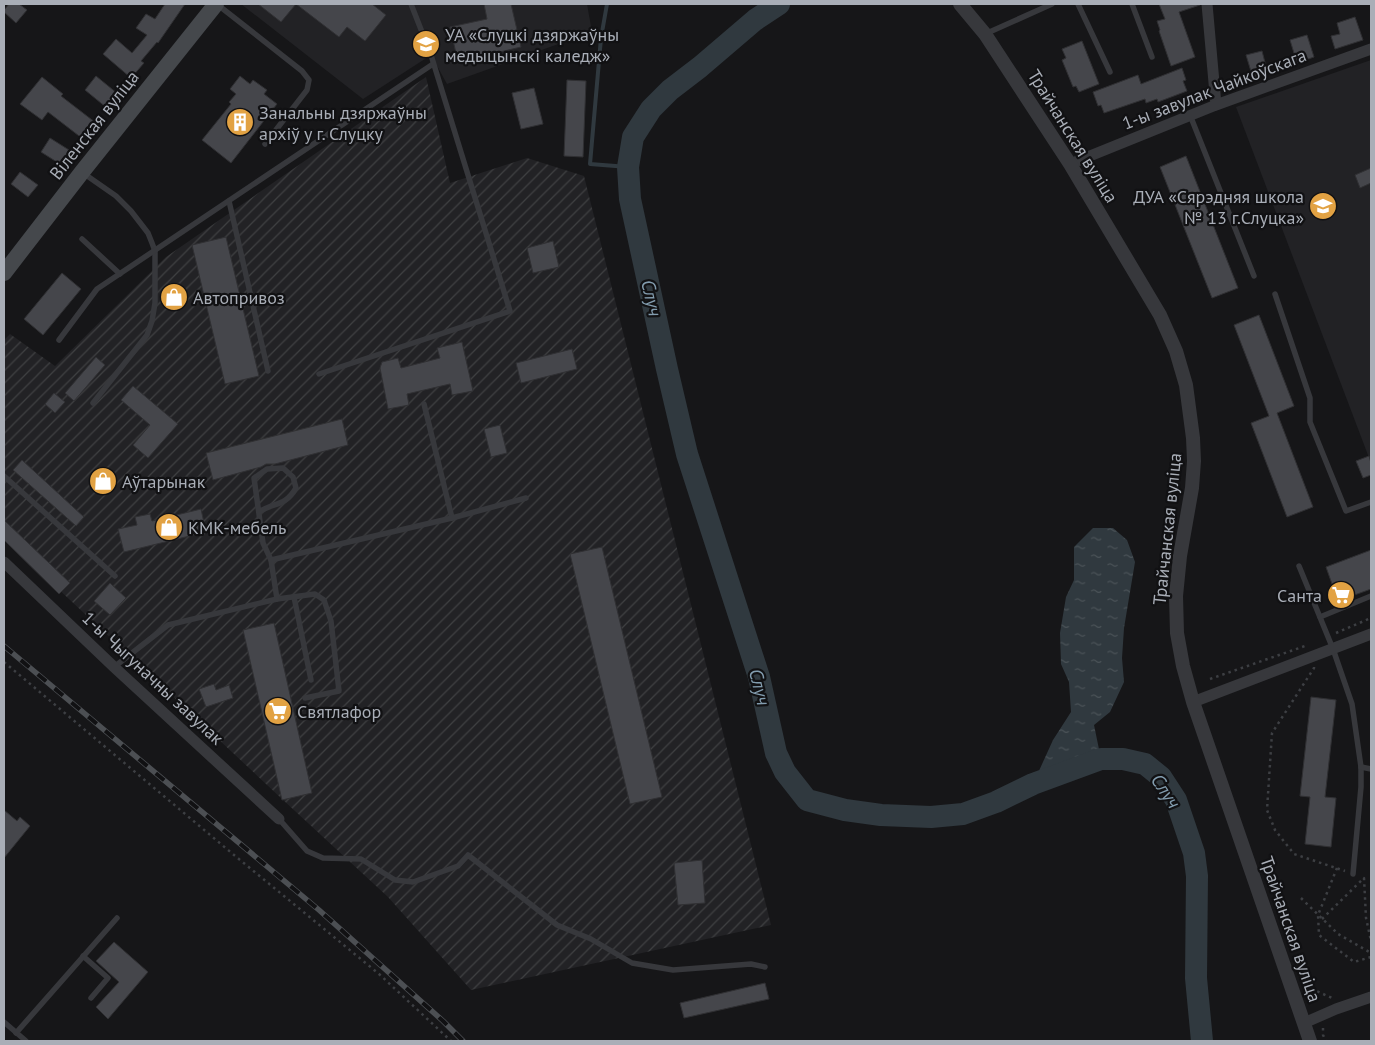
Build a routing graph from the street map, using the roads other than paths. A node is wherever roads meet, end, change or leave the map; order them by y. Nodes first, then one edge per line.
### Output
1 (216, 4) edge
2 (412, 4) edge
3 (960, 4) edge
4 (1052, 4) edge
5 (1078, 4) edge
6 (1132, 4) edge
7 (1207, 4) edge
8 (985, 34) junction
9 (1371, 49) edge
10 (1152, 57) dead end
11 (433, 64) junction
12 (1110, 72) dead end
13 (1216, 105) junction
14 (1190, 115) junction
15 (265, 144) dead end
16 (1070, 164) junction
17 (82, 172) junction
18 (229, 201) junction
19 (82, 239) dead end
20 (155, 251) junction
21 (4, 273) edge
22 (120, 274) junction
23 (1254, 276) dead end
24 (1275, 294) dead end
25 (59, 340) dead end
26 (268, 370) dead end
27 (319, 374) dead end
28 (93, 403) dead end
29 (424, 404) dead end
30 (4, 476) edge
31 (526, 498) dead end
32 (1371, 502) edge
33 (259, 512) junction
34 (452, 518) junction
35 (271, 560) junction
36 (4, 562) edge
37 (1299, 566) dead end
38 (115, 576) dead end
39 (294, 596) junction
40 (1371, 596) edge
41 (277, 599) junction
42 (1320, 617) junction
43 (1371, 634) edge
44 (1333, 649) junction
45 (114, 667) junction
46 (310, 680) dead end
47 (305, 698) dead end
48 (1193, 702) junction
49 (1361, 768) junction
50 (1371, 769) edge
51 (279, 820) joint
52 (1353, 874) road end
53 (117, 918) dead end
54 (83, 956) junction
55 (765, 967) dead end
56 (1371, 997) edge
57 (91, 998) dead end
58 (4, 1022) edge
59 (1304, 1023) junction
60 (16, 1033) junction
61 (26, 1041) edge
62 (1310, 1041) edge

1 - 15 lane
1 - 17 main road, Віленская вуліца
2 - 11 lane
3 - 8 street, Трайчанская вуліца
4 - 8 lane
5 - 12 lane
6 - 10 lane
7 - 13 street
8 - 16 street, Трайчанская вуліца
9 - 13 street, 1-ы завулак Чайкоўскага
11 - 18 lane
11 - 27 lane
13 - 14 street, 1-ы завулак Чайкоўскага
14 - 16 street, 1-ы завулак Чайкоўскага
14 - 23 lane
16 - 48 street, Трайчанская вуліца
17 - 20 lane
17 - 21 main road, Віленская вуліца
18 - 20 lane
18 - 26 lane
19 - 22 lane
20 - 22 lane
20 - 28 lane
22 - 25 lane
24 - 32 lane
29 - 34 lane
30 - 38 lane
31 - 34 lane
33 - 33 lane
33 - 35 lane
34 - 35 lane
35 - 41 lane
36 - 45 street, 1-ы Чыгуначны завулак
37 - 42 lane
39 - 41 lane
39 - 46 lane
39 - 47 lane
40 - 42 lane
41 - 45 lane
42 - 44 lane
43 - 44 street
44 - 48 street
44 - 49 lane
45 - 51 street, 1-ы Чыгуначны завулак
48 - 59 street, Трайчанская вуліца
49 - 50 lane
49 - 52 lane
51 - 55 lane
53 - 54 lane
54 - 57 lane
54 - 60 lane
56 - 59 street
58 - 60 lane
59 - 62 street, Трайчанская вуліца
60 - 61 lane

